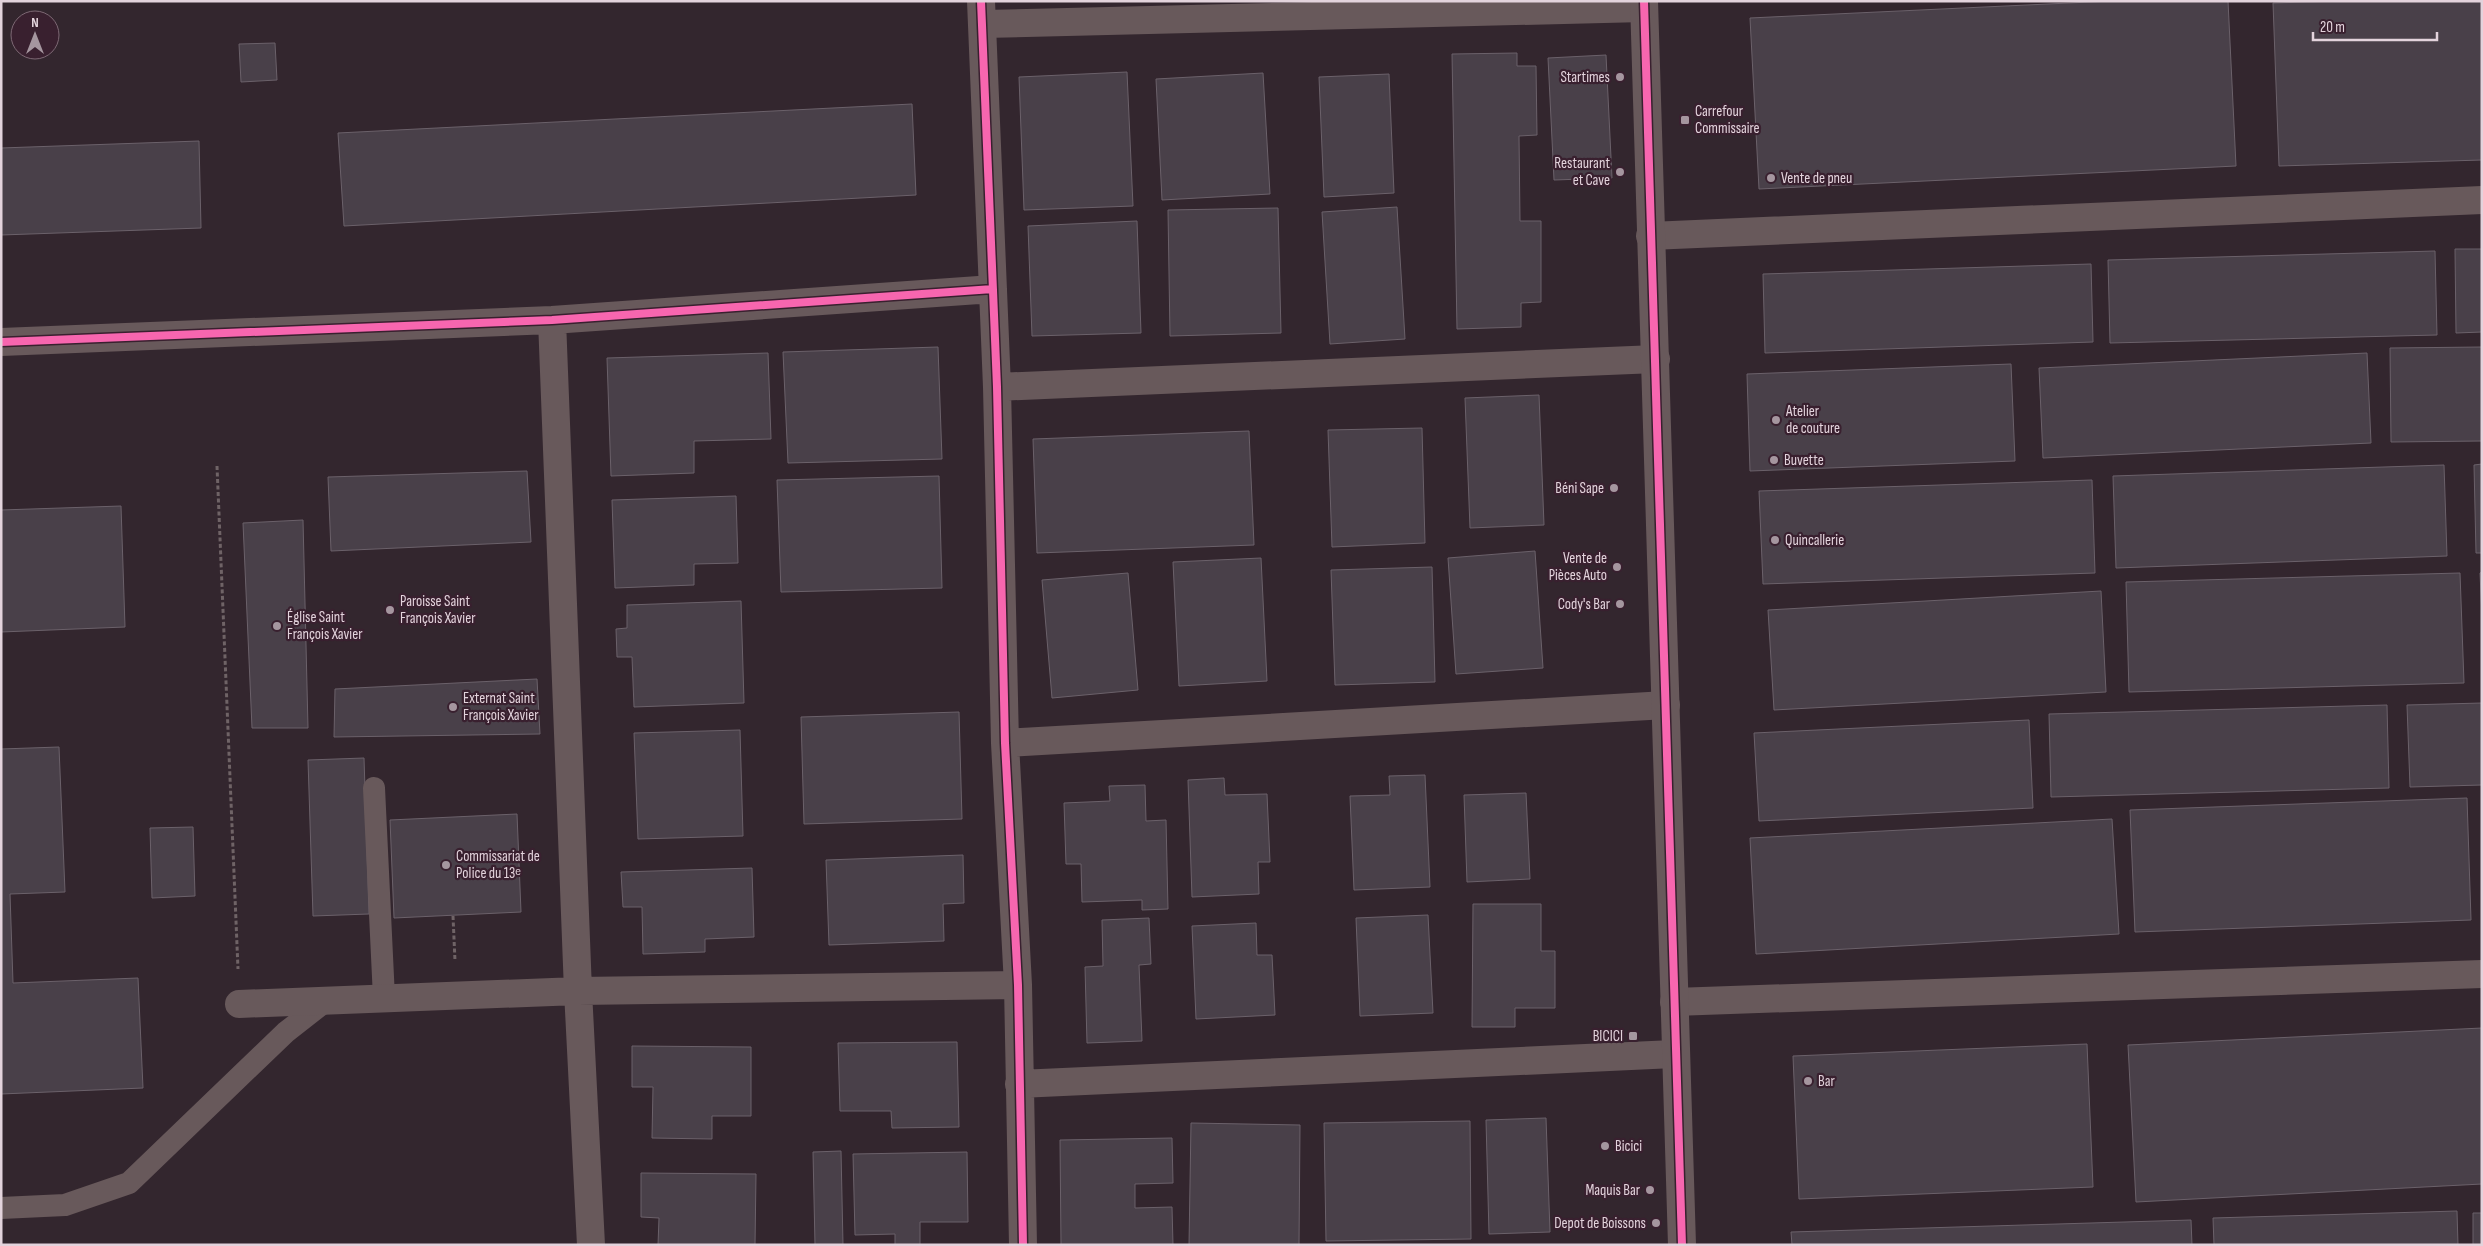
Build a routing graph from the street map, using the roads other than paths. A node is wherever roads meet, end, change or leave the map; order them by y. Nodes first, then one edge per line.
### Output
1 (1644, 5) edge
2 (982, 13) edge
3 (2482, 200) edge
4 (1650, 236) junction
5 (993, 289) junction
6 (552, 320) junction
7 (1, 342) edge
8 (1656, 359) junction
9 (997, 387) junction
10 (1666, 705) junction
11 (1005, 743) junction
12 (374, 788) dead end
13 (2482, 974) edge
14 (1018, 985) junction
15 (578, 992) junction
16 (384, 998) junction
17 (327, 1000) junction
18 (1674, 1002) junction
19 (239, 1004) road end
20 (1674, 1054) junction
21 (1019, 1084) junction
22 (1, 1208) edge
23 (591, 1245) edge
24 (1023, 1245) edge
25 (1682, 1245) edge

1 - 2 street
1 - 4 street
2 - 5 street
3 - 4 street
4 - 8 street
5 - 6 street
5 - 9 street
6 - 7 street
6 - 15 street
8 - 9 street
8 - 10 street
9 - 11 street
10 - 11 street
10 - 18 street
11 - 14 street
12 - 16 lane
13 - 18 street
14 - 15 street
14 - 21 street
15 - 16 street
15 - 23 street
16 - 17 street
17 - 19 street
17 - 22 lane
18 - 20 street
20 - 21 street
20 - 25 street
21 - 24 street

